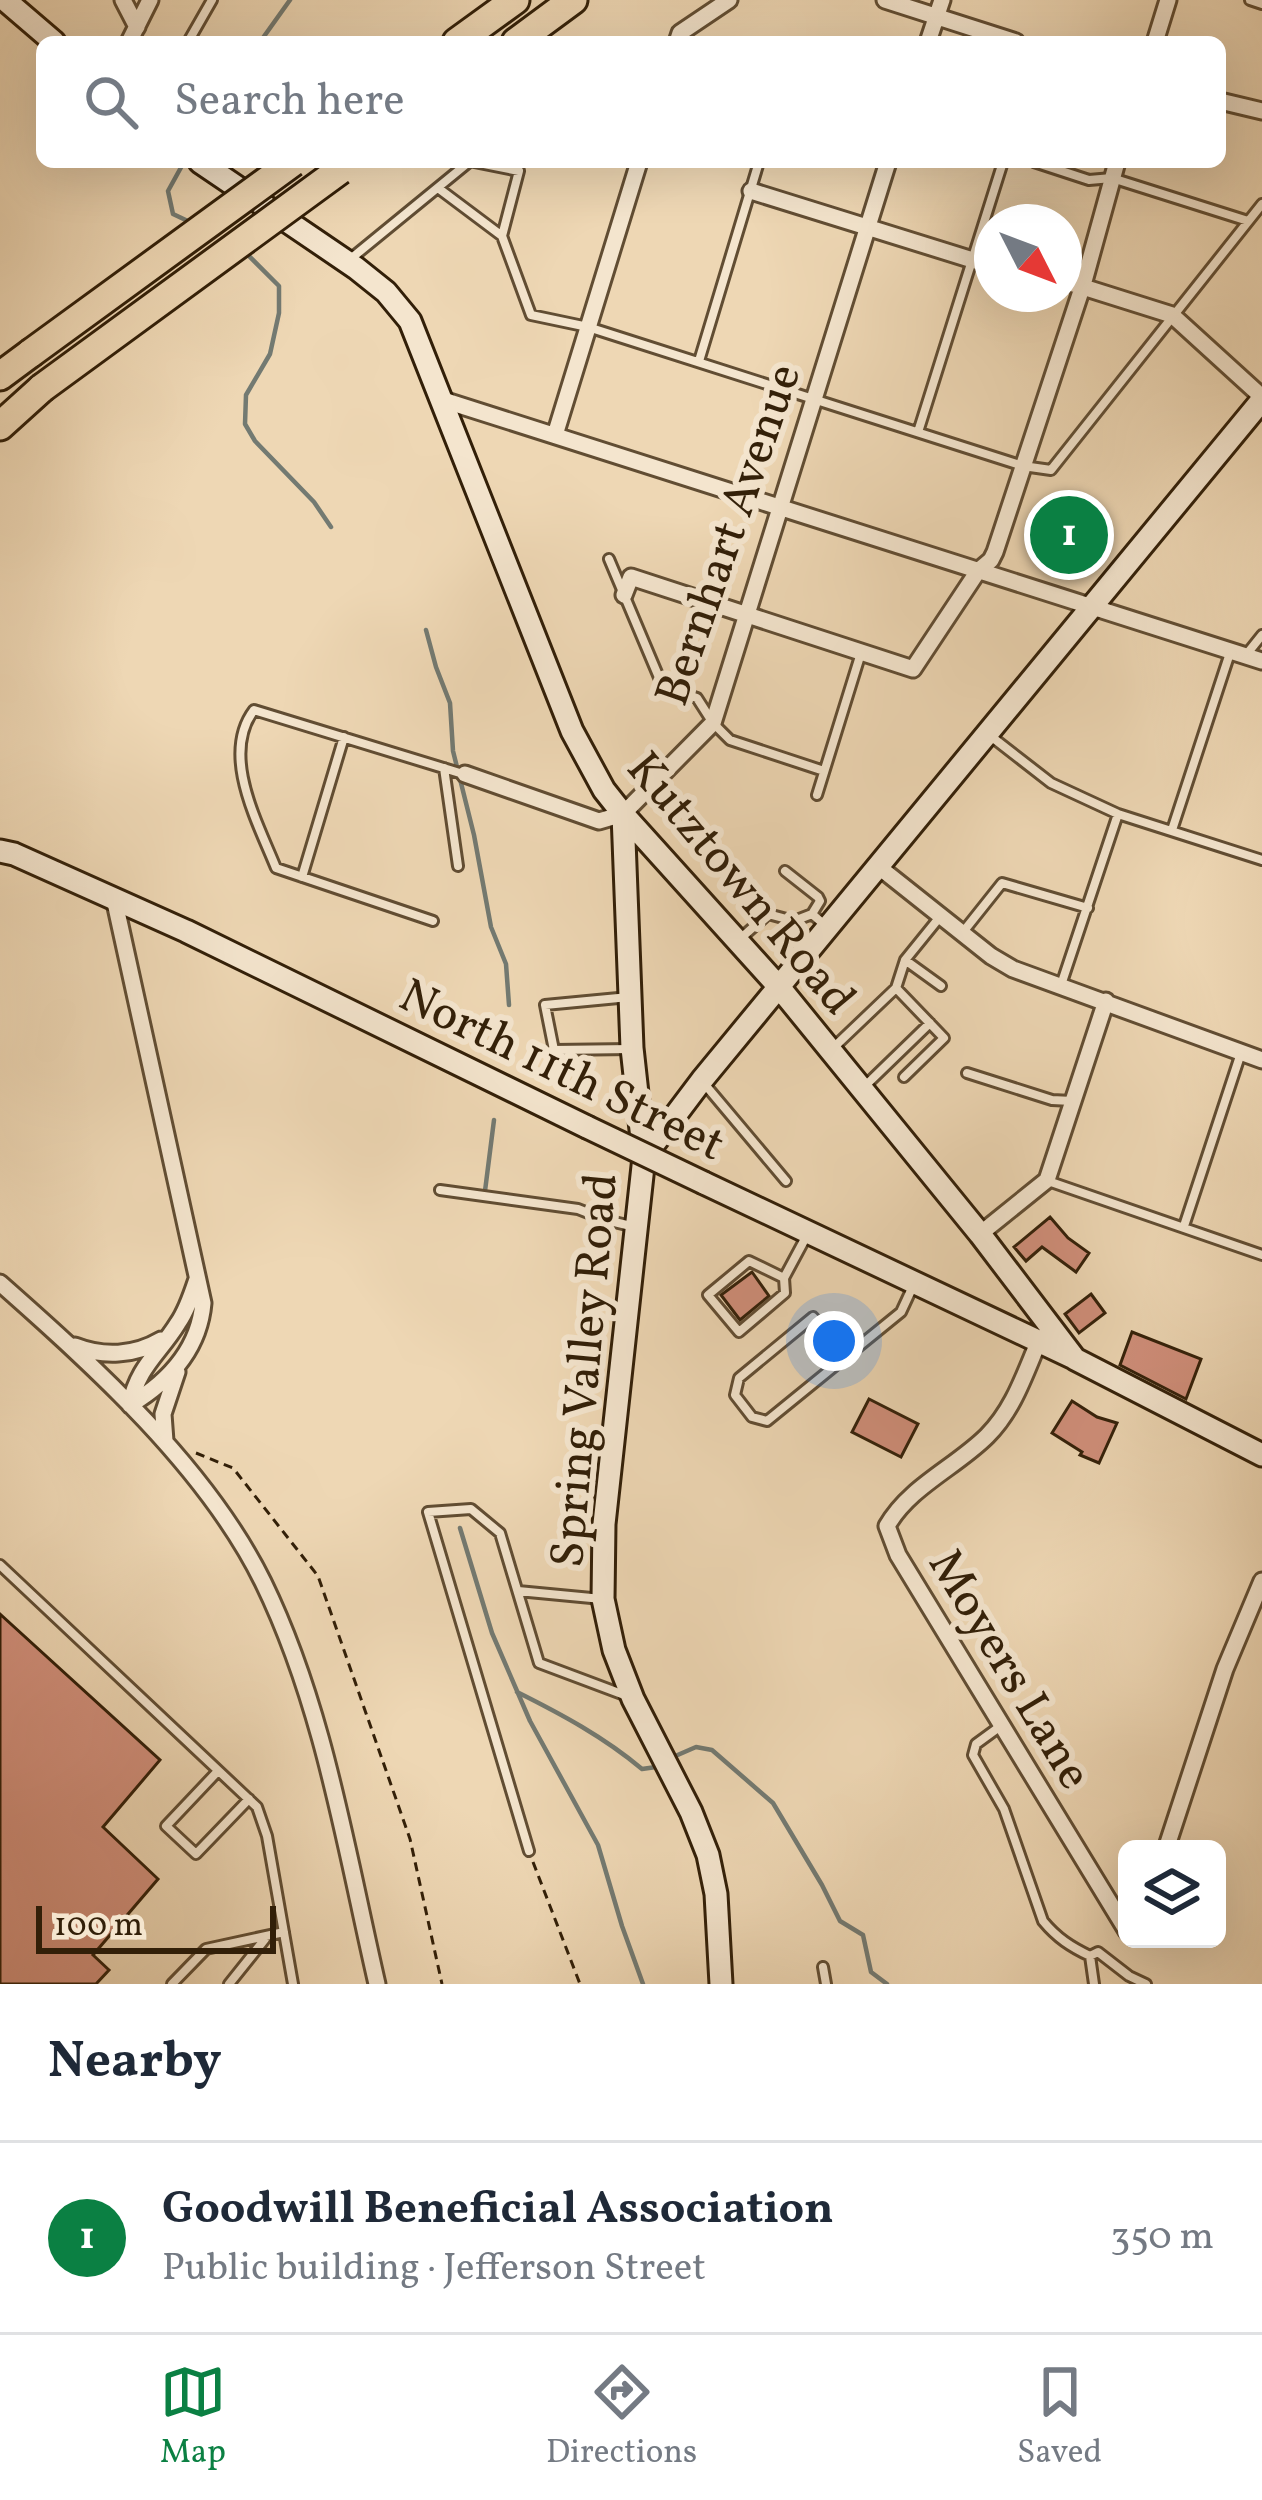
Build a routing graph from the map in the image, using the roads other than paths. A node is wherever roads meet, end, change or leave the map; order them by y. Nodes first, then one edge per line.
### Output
1 (4, 0) edge
2 (123, 0) edge
3 (150, 0) edge
4 (212, 0) edge
5 (573, 0) edge
6 (729, 0) edge
7 (885, 0) edge
8 (1168, 0) edge
9 (1250, 0) edge
10 (513, 1) edge
11 (1262, 4) edge
12 (939, 8) edge
13 (133, 35) edge
14 (48, 36) edge
15 (191, 36) edge
16 (466, 36) edge
17 (523, 36) edge
18 (679, 36) edge
19 (1002, 36) edge
20 (1157, 36) edge
21 (1226, 102) edge
22 (1262, 111) edge
23 (207, 168) edge
24 (285, 168) edge
25 (343, 168) edge
26 (463, 168) edge
27 (503, 168) edge
28 (637, 168) edge
29 (758, 168) edge
30 (886, 168) edge
31 (1001, 168) edge
32 (1052, 168) edge
33 (1114, 170) edge
34 (438, 188) junction
35 (751, 191) junction
36 (1262, 204) edge
37 (1248, 221) junction
38 (867, 229) junction
39 (502, 236) junction
40 (972, 261) junction
41 (347, 262) junction
42 (1083, 285) junction
43 (1172, 315) junction
44 (589, 327) junction
45 (699, 361) junction
46 (0, 376) edge
47 (815, 398) junction
48 (1262, 398) edge
49 (443, 400) junction
50 (0, 422) edge
51 (918, 432) junction
52 (555, 435) junction
53 (1023, 466) junction
54 (781, 506) junction
55 (609, 559) dead end
56 (978, 571) junction
57 (624, 595) junction
58 (1092, 607) junction
59 (747, 615) junction
60 (1262, 635) edge
61 (861, 652) junction
62 (1246, 655) edge
63 (713, 723) junction
64 (987, 734) junction
65 (344, 737) junction
66 (444, 768) junction
67 (824, 771) junction
68 (465, 774) joint
69 (817, 795) dead end
70 (623, 814) junction
71 (1118, 814) junction
72 (1172, 830) junction
73 (5, 849) edge
74 (1262, 860) edge
75 (458, 866) dead end
76 (879, 867) junction
77 (785, 871) dead end
78 (302, 877) junction
79 (113, 898) junction
80 (756, 902) dead end
81 (1088, 908) junction
82 (769, 914) junction
83 (941, 916) junction
84 (433, 921) dead end
85 (820, 921) junction
86 (962, 933) junction
87 (738, 941) junction
88 (905, 960) junction
89 (1061, 985) junction
90 (941, 986) dead end
91 (779, 987) junction
92 (896, 988) junction
93 (630, 997) junction
94 (1106, 1001) junction
95 (930, 1023) junction
96 (632, 1049) junction
97 (830, 1051) junction
98 (1241, 1053) junction
99 (1262, 1060) edge
100 (967, 1073) dead end
101 (904, 1077) dead end
102 (702, 1080) junction
103 (861, 1089) junction
104 (1073, 1101) junction
105 (644, 1157) junction
106 (786, 1180) dead end
107 (1047, 1180) junction
108 (440, 1190) dead end
109 (1184, 1226) junction
110 (637, 1227) junction
111 (808, 1232) junction
112 (980, 1234) junction
113 (1262, 1255) edge
114 (198, 1276) junction
115 (784, 1278) junction
116 (0, 1283) edge
117 (915, 1283) junction
118 (176, 1327) junction
119 (68, 1343) junction
120 (1038, 1343) junction
121 (845, 1358) junction
122 (1075, 1359) junction
123 (182, 1361) junction
124 (130, 1405) junction
125 (168, 1446) junction
126 (1262, 1455) edge
127 (0, 1565) edge
128 (1262, 1581) edge
129 (518, 1591) junction
130 (603, 1599) junction
131 (1241, 1628) junction
132 (1262, 1636) edge
133 (633, 1699) junction
134 (1002, 1725) junction
135 (218, 1771) junction
136 (249, 1799) junction
137 (1169, 1840) edge
138 (529, 1851) road end
139 (1118, 1916) edge
140 (284, 1932) junction
141 (266, 1938) junction
142 (1090, 1956) junction
143 (823, 1967) dead end
144 (1129, 1976) junction
145 (228, 1983) edge
146 (172, 1984) edge
147 (293, 1984) edge
148 (377, 1984) edge
149 (721, 1984) edge
150 (826, 1984) edge
151 (1094, 1984) edge
152 (1117, 1984) edge
153 (1146, 1984) edge

1 - 14 main road
2 - 13 street
3 - 13 street
4 - 15 lane
5 - 17 highway
6 - 18 street
7 - 12 street
8 - 20 street
9 - 11 lane
10 - 16 highway
12 - 19 street
21 - 22 street
23 - 41 main road, Kutztown Road
24 - 46 highway, bridge
25 - 50 highway, bridge
26 - 34 lane
27 - 39 lane
28 - 44 street
29 - 35 lane
30 - 38 street, Bernhart Avenue
31 - 40 lane
32 - 33 lane
33 - 37 lane
33 - 42 street
34 - 39 lane
34 - 41 lane
35 - 38 street
35 - 45 lane
36 - 37 lane
37 - 43 lane
38 - 40 street
38 - 47 street, Bernhart Avenue
39 - 44 lane
40 - 51 lane
41 - 49 main road, Kutztown Road
42 - 43 street
42 - 53 street
43 - 48 street
43 - 53 lane
44 - 45 lane
44 - 52 street
45 - 47 lane
47 - 51 lane
47 - 54 street, Bernhart Avenue
48 - 58 main road
49 - 52 street
49 - 70 main road, Kutztown Road
51 - 53 lane
52 - 54 street
53 - 56 street
54 - 56 street
54 - 59 street, Bernhart Avenue
55 - 57 lane
56 - 58 street
56 - 61 street
57 - 59 street
57 - 63 lane
58 - 62 street
58 - 64 main road
59 - 61 street
59 - 63 street, Bernhart Avenue
60 - 62 lane
61 - 67 lane
62 - 72 lane
63 - 67 lane
63 - 70 street, Bernhart Avenue
64 - 71 lane
64 - 76 main road
65 - 66 lane
65 - 78 lane
65 - 78 lane
66 - 68 lane
66 - 75 lane
67 - 69 lane
68 - 70 street
70 - 87 main road, Kutztown Road
70 - 93 main road, Spring Valley Road
71 - 72 lane
71 - 81 lane
72 - 74 lane
73 - 79 main road, North 11th Street
76 - 83 street
76 - 85 main road
77 - 85 lane
78 - 84 lane
79 - 111 main road, North 11th Street, bridge
79 - 114 street
80 - 82 lane
81 - 86 lane
81 - 89 lane
82 - 85 lane
82 - 87 lane
83 - 86 street
83 - 88 lane
85 - 91 main road
86 - 89 street
87 - 91 main road, Kutztown Road
88 - 90 lane
88 - 92 lane
89 - 94 street
91 - 97 main road, Kutztown Road
91 - 102 main road
92 - 95 lane
92 - 97 lane
93 - 96 main road, Spring Valley Road
93 - 96 lane
94 - 98 street
94 - 104 street
95 - 101 lane
95 - 103 lane
96 - 105 main road, Spring Valley Road
97 - 103 main road, Kutztown Road
98 - 99 street
98 - 109 lane
100 - 104 lane
102 - 105 main road
102 - 106 lane
103 - 112 main road, Kutztown Road
104 - 107 street
105 - 110 main road, Spring Valley Road
107 - 109 lane
107 - 112 street
108 - 110 lane
109 - 113 lane
110 - 130 main road, Spring Valley Road
111 - 115 lane
111 - 117 main road, North 11th Street
112 - 122 main road, Kutztown Road
114 - 118 street
114 - 123 street
115 - 115 lane
116 - 119 street
117 - 120 main road, North 11th Street
117 - 121 lane
118 - 119 street
118 - 124 street
119 - 124 street
120 - 122 main road, North 11th Street
120 - 134 street, Moyers Lane
121 - 121 lane
122 - 126 main road, Kutztown Road
123 - 124 street
123 - 125 street
124 - 125 street
125 - 148 street
127 - 135 lane
128 - 131 street
129 - 130 lane
129 - 133 lane
129 - 138 lane
130 - 133 main road, Spring Valley Road
131 - 132 street
131 - 137 street
133 - 149 main road, Spring Valley Road
134 - 139 street, Moyers Lane
134 - 142 lane
135 - 136 lane
135 - 136 lane
136 - 140 lane
140 - 141 lane
140 - 147 lane
141 - 145 lane
141 - 146 lane
142 - 144 lane
142 - 151 lane
143 - 150 lane
144 - 152 lane
144 - 153 lane

